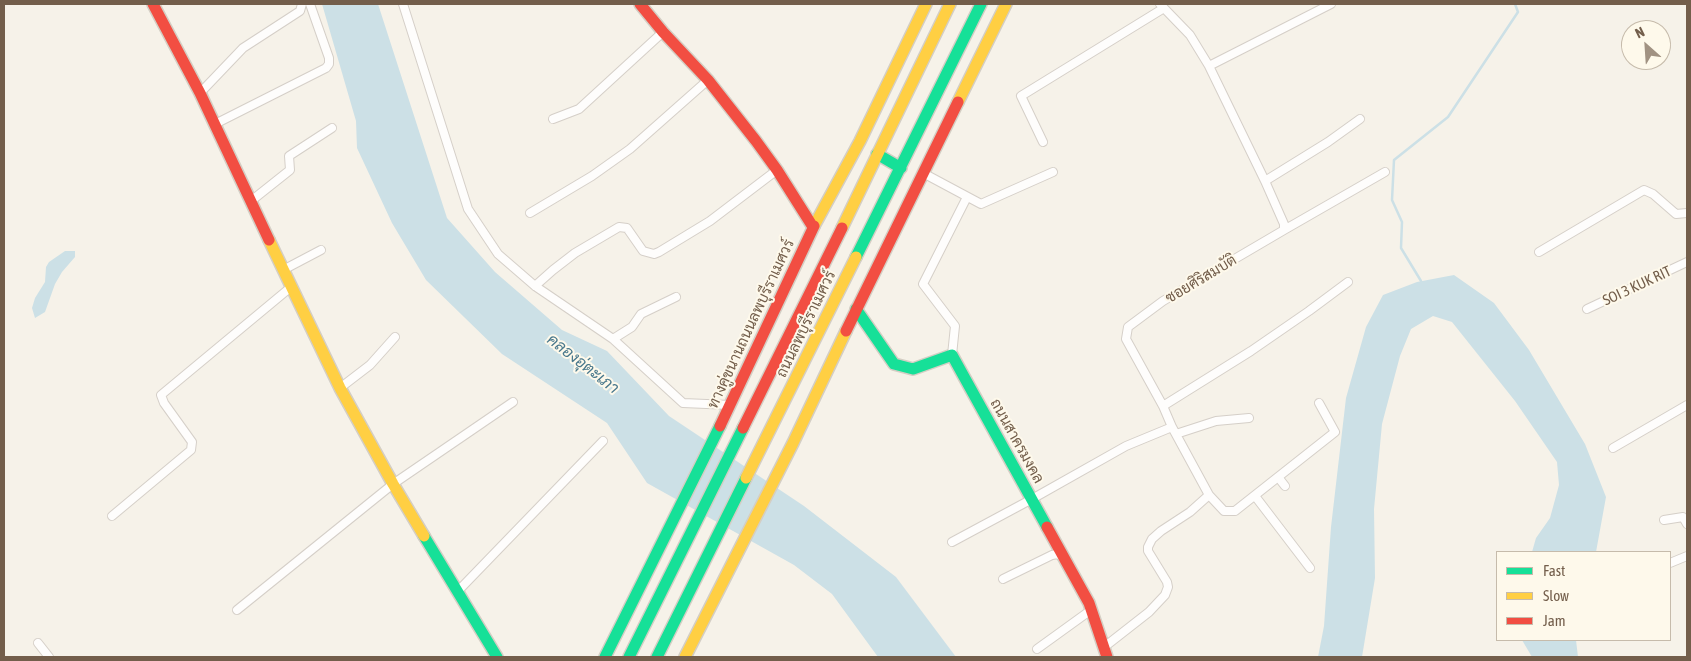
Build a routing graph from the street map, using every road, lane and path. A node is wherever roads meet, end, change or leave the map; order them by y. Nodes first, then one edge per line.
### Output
1 (153, 4) edge
2 (302, 4) edge
3 (310, 4) edge
4 (403, 4) edge
5 (640, 4) edge
6 (926, 4) edge
7 (950, 4) edge
8 (981, 4) edge
9 (1006, 4) edge
10 (1331, 4) edge
11 (1162, 6) edge
12 (663, 32) junction
13 (1209, 66) junction
14 (708, 80) junction
15 (200, 93) junction
16 (553, 119) dead end
17 (1360, 119) dead end
18 (215, 124) junction
19 (332, 128) dead end
20 (1043, 142) dead end
21 (877, 154) junction
22 (901, 168) junction
23 (777, 170) junction
24 (1053, 172) dead end
25 (1386, 172) dead end
26 (923, 173) junction
27 (1265, 181) junction
28 (967, 197) junction
29 (251, 201) junction
30 (530, 213) dead end
31 (1687, 213) edge
32 (813, 227) junction
33 (1284, 230) junction
34 (321, 250) dead end
35 (1539, 252) dead end
36 (1687, 262) edge
37 (283, 270) junction
38 (1348, 282) dead end
39 (535, 286) junction
40 (291, 287) junction
41 (676, 297) dead end
42 (856, 309) junction
43 (1587, 309) dead end
44 (395, 337) dead end
45 (613, 339) junction
46 (952, 355) junction
47 (340, 388) junction
48 (513, 402) dead end
49 (1319, 403) dead end
50 (1687, 405) edge
51 (1163, 406) junction
52 (729, 407) junction
53 (1249, 418) dead end
54 (1172, 427) junction
55 (1176, 434) junction
56 (603, 441) dead end
57 (1612, 448) dead end
58 (1278, 477) junction
59 (393, 484) junction
60 (1285, 486) dead end
61 (1209, 496) junction
62 (1255, 496) junction
63 (1032, 500) junction
64 (112, 516) dead end
65 (1686, 519) edge
66 (1664, 520) dead end
67 (952, 542) dead end
68 (1687, 556) edge
69 (1064, 558) junction
70 (1671, 563) edge
71 (1310, 568) dead end
72 (1003, 579) dead end
73 (458, 591) junction
74 (237, 610) dead end
75 (1091, 610) junction
76 (38, 643) dead end
77 (1037, 649) dead end
78 (1105, 653) edge
79 (49, 657) edge
80 (497, 657) edge
81 (605, 657) edge
82 (629, 657) edge
83 (657, 657) edge
84 (685, 657) edge

1 - 15 main road
2 - 15 street
3 - 18 street
4 - 39 street
5 - 12 main road
6 - 32 main road, ทางคู่ขนานถนนลพบุรีราเมศวร์
7 - 21 main road, ถนนลพบุรีราเมศวร์
8 - 22 main road, ถนนลพบุรีราเมศวร์
9 - 26 main road
10 - 13 street
11 - 13 street
11 - 20 street
12 - 14 main road
12 - 16 street
13 - 27 street
14 - 23 main road
14 - 30 street
15 - 18 main road
17 - 27 street
18 - 29 main road
19 - 29 street
21 - 22 main road
21 - 82 main road, ถนนลพบุรีราเมศวร์
22 - 83 main road, ถนนลพบุรีราเมศวร์
23 - 32 main road
23 - 39 street
24 - 28 street
25 - 33 street, ซอยศิริสมบัติ
26 - 28 street
26 - 42 main road
27 - 33 street
28 - 46 street
29 - 37 main road
31 - 35 street
32 - 52 main road, ทางคู่ขนานถนนลพบุรีราเมศวร์
33 - 51 street, ซอยศิริสมบัติ
34 - 37 street
36 - 43 street, SOI 3 KUK RIT
37 - 40 main road
38 - 51 street
39 - 45 street
40 - 47 main road
40 - 64 street
41 - 45 street
42 - 46 main road
42 - 84 main road
44 - 47 street
45 - 52 street
46 - 63 main road, ถนนสาครมงคล
47 - 59 main road
48 - 59 street
49 - 58 street
50 - 57 street
51 - 54 street, ซอยศิริสมบัติ
52 - 81 main road, ทางคู่ขนานถนนลพบุรีราเมศวร์
53 - 55 street
54 - 55 street, ซอยศิริสมบัติ
54 - 63 street
55 - 61 street, ซอยศิริสมบัติ
56 - 73 street
58 - 60 street
58 - 62 street
59 - 73 main road
59 - 74 street
61 - 62 street
61 - 78 street
62 - 71 street
63 - 67 street
63 - 69 main road, ถนนสาครมงคล
65 - 66 street
68 - 70 street
69 - 72 street
69 - 75 main road, ถนนสาครมงคล
73 - 80 main road
75 - 77 street
75 - 78 main road, ถนนสาครมงคล
76 - 79 street

